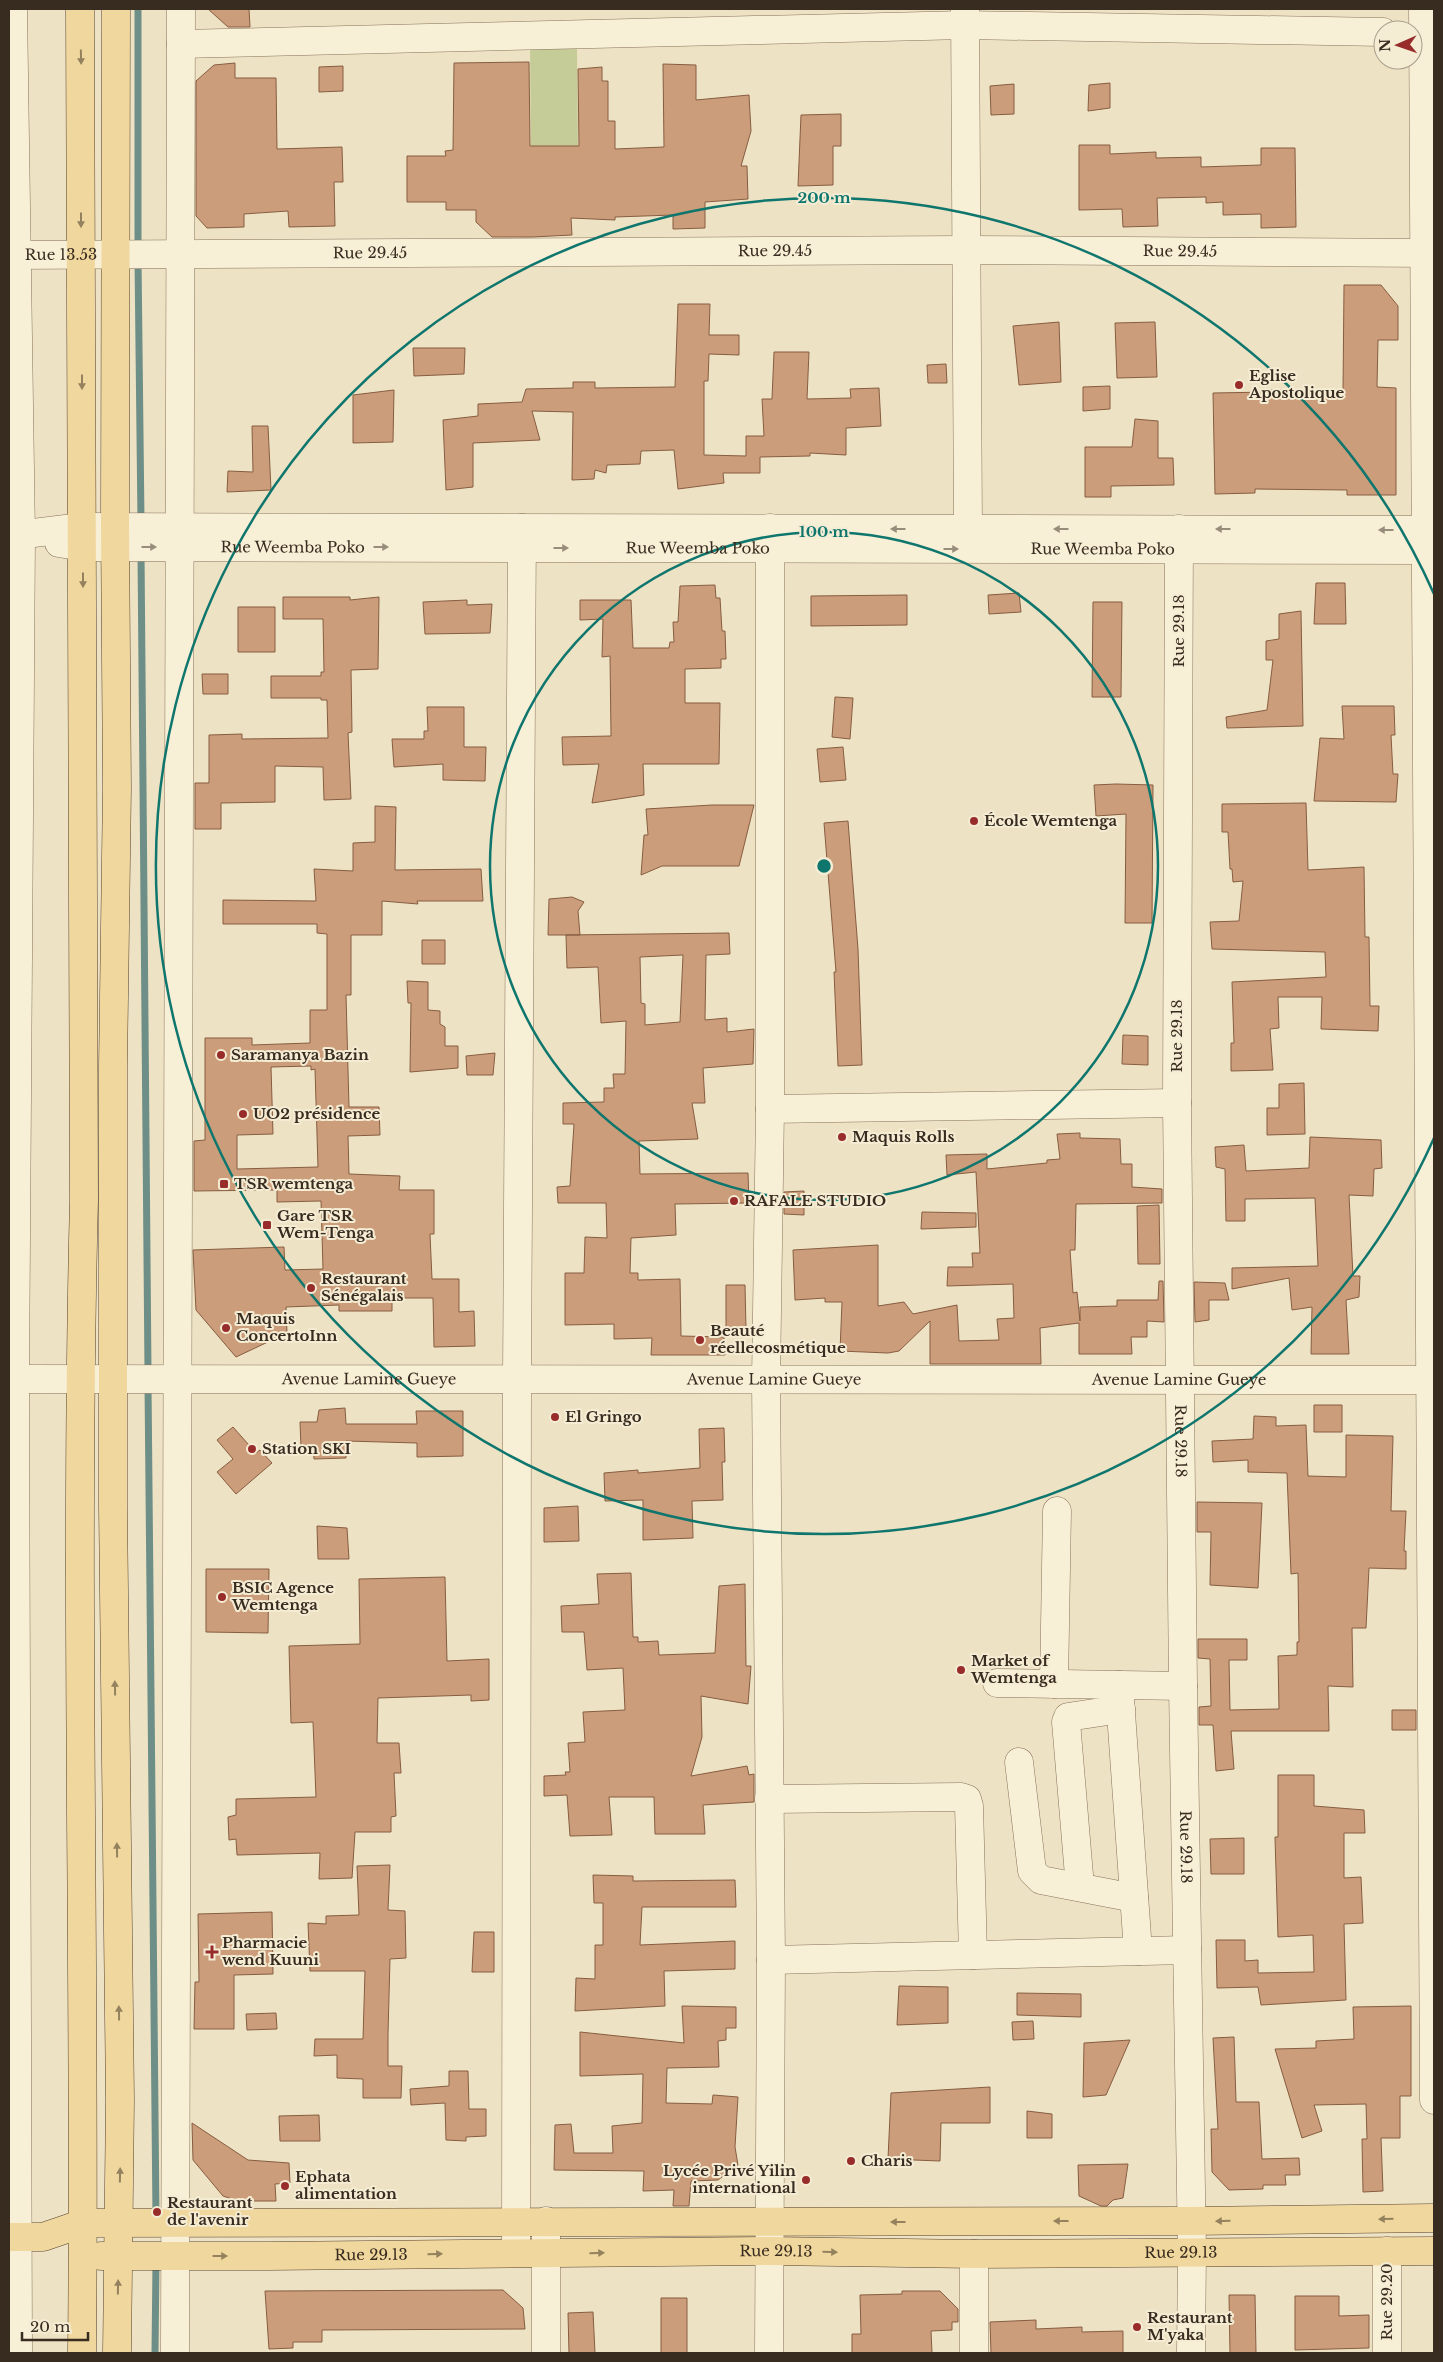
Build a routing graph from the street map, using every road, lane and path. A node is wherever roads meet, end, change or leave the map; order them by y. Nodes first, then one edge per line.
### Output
1 (13, 9) edge
2 (80, 9) edge
3 (116, 9) edge
4 (181, 9) edge
5 (965, 17) edge
6 (1423, 27) edge
7 (1373, 32) edge
8 (180, 44) junction
9 (11, 79) edge
10 (967, 250) junction
11 (1429, 253) edge
12 (115, 254) junction
13 (180, 254) junction
14 (13, 255) edge
15 (81, 255) junction
16 (968, 529) junction
17 (15, 536) edge
18 (83, 537) junction
19 (115, 537) junction
20 (180, 537) junction
21 (522, 538) junction
22 (771, 538) junction
23 (1179, 539) junction
24 (1430, 540) edge
25 (1431, 830) edge
26 (1177, 1102) junction
27 (1432, 1103) edge
28 (770, 1109) junction
29 (12, 1379) edge
30 (81, 1379) junction
31 (113, 1379) junction
32 (178, 1379) junction
33 (517, 1380) junction
34 (766, 1380) junction
35 (1180, 1380) junction
36 (1432, 1380) edge
37 (1057, 1512) dead end
38 (1433, 1653) edge
39 (997, 1683) dead end
40 (1054, 1684) junction
41 (1183, 1686) junction
42 (1120, 1697) junction
43 (1019, 1762) dead end
44 (769, 1799) junction
45 (1080, 1887) junction
46 (1134, 1898) junction
47 (1434, 1942) edge
48 (1188, 1950) junction
49 (1138, 1951) junction
50 (974, 1955) junction
51 (770, 1960) junction
52 (1434, 2100) edge
53 (1434, 2218) edge
54 (516, 2221) junction
55 (546, 2221) junction
56 (1192, 2221) junction
57 (770, 2222) junction
58 (84, 2223) junction
59 (119, 2224) junction
60 (177, 2224) junction
61 (23, 2237) edge
62 (770, 2251) junction
63 (1387, 2251) junction
64 (1434, 2251) edge
65 (516, 2253) junction
66 (546, 2253) junction
67 (1192, 2253) junction
68 (974, 2254) junction
69 (83, 2256) junction
70 (119, 2256) junction
71 (176, 2256) junction
72 (18, 2353) edge
73 (82, 2353) edge
74 (117, 2353) edge
75 (175, 2353) edge
76 (546, 2353) edge
77 (769, 2353) edge
78 (974, 2353) edge
79 (1191, 2353) edge
80 (1387, 2353) edge

1 - 9 street
2 -> 15 main road
3 - 12 main road
4 - 8 street
5 - 7 street
5 - 8 street
5 - 10 street
6 - 11 street
8 - 13 street
9 - 14 street
10 - 11 street, Rue 29.45
10 - 13 street, Rue 29.45
10 - 16 street
11 - 24 street
12 - 13 street, Rue 29.45
12 - 15 street, Rue 13.53
12 - 19 main road
13 - 20 street
14 - 15 street, Rue 13.53
14 - 17 street
15 -> 18 main road
16 -> 22 street, Rue Weemba Poko
23 -> 16 street, Rue Weemba Poko
17 - 18 street, Rue Weemba Poko
17 - 29 street
18 - 19 street, Rue Weemba Poko
18 -> 30 main road
19 - 20 street, Rue Weemba Poko
19 - 31 main road
20 - 21 street, Rue Weemba Poko
20 - 32 street
21 - 22 street, Rue Weemba Poko
21 - 33 street
22 -> 23 street, Rue Weemba Poko
22 - 28 street
23 - 24 street, Rue Weemba Poko
23 - 26 street, Rue 29.18
24 - 25 street
25 - 27 street
26 - 28 street
26 - 35 street, Rue 29.18
27 - 36 street
28 - 34 street
29 - 30 street, Avenue Lamine Gueye
29 - 61 street
30 - 31 street, Avenue Lamine Gueye
30 - 58 main road
31 - 32 street, Avenue Lamine Gueye
59 -> 31 main road
32 - 33 street, Avenue Lamine Gueye
32 - 60 street
33 - 34 street, Avenue Lamine Gueye
33 - 54 street
34 - 35 street, Avenue Lamine Gueye
34 - 44 street
35 - 36 street, Avenue Lamine Gueye
35 - 41 street, Rue 29.18
36 - 38 street
37 - 40 street
38 - 47 street
39 - 40 street
40 - 42 street
41 - 42 street
41 - 48 street, Rue 29.18
42 - 45 street
42 - 46 street
43 - 45 street
44 - 50 street
44 - 51 street
45 - 46 street
46 - 49 street
47 - 52 street
48 - 49 street
48 - 56 street, Rue 29.18
49 - 50 street
50 - 51 street
51 - 57 street
53 -> 56 main road
54 - 55 main road
54 - 60 main road
54 - 65 street
55 - 57 main road
55 - 66 street
56 -> 57 main road
56 - 67 street, Rue 29.18
57 - 62 street
58 - 59 main road
58 - 61 main road
58 - 69 main road
59 - 60 main road
59 - 70 main road
60 - 71 street
61 - 69 main road
61 - 72 street
66 -> 62 main road, Rue 29.13
62 -> 68 main road, Rue 29.13
62 - 77 street
63 - 64 main road, Rue 29.13
63 - 67 main road, Rue 29.13
63 - 80 street, Rue 29.20
65 - 66 main road, Rue 29.13
71 -> 65 main road, Rue 29.13
66 - 76 street
67 - 68 main road, Rue 29.13
67 - 79 street, Rue 29.18
68 - 78 street
69 - 70 main road, Rue 29.13
69 - 73 main road
70 - 71 main road, Rue 29.13
74 -> 70 main road
71 - 75 street

